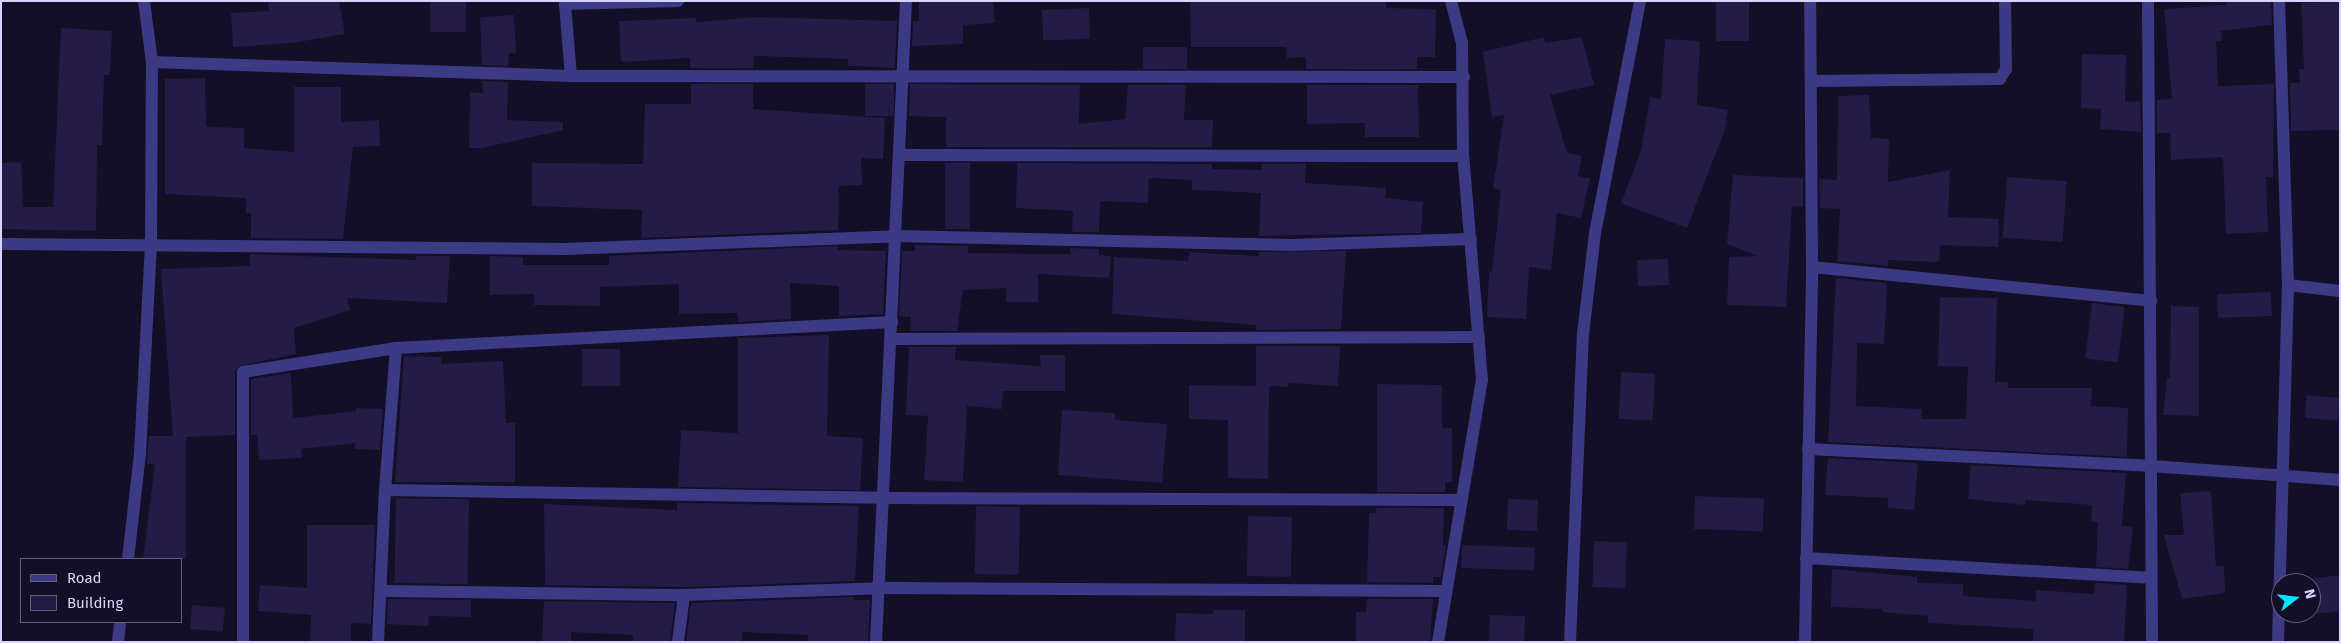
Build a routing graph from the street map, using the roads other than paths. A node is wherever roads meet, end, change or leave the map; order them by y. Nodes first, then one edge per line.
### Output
1 (144, 1) edge
2 (678, 1) edge
3 (906, 1) edge
4 (1452, 1) edge
5 (1640, 1) edge
6 (1810, 1) edge
7 (2005, 1) edge
8 (2148, 1) edge
9 (2279, 1) edge
10 (565, 3) edge
11 (152, 62) junction
12 (571, 76) junction
13 (904, 76) junction
14 (1464, 77) junction
15 (1811, 81) junction
16 (899, 155) junction
17 (1463, 156) junction
18 (896, 236) junction
19 (1471, 240) junction
20 (1, 244) edge
21 (151, 244) junction
22 (1812, 267) junction
23 (2288, 286) junction
24 (2340, 290) edge
25 (2151, 301) junction
26 (892, 322) junction
27 (1479, 337) junction
28 (892, 339) junction
29 (396, 348) junction
30 (1808, 448) junction
31 (2151, 466) junction
32 (2282, 474) junction
33 (2340, 480) edge
34 (385, 490) junction
35 (883, 498) junction
36 (1462, 500) junction
37 (128, 558) edge
38 (1806, 558) junction
39 (2150, 578) junction
40 (880, 588) junction
41 (382, 591) junction
42 (1445, 591) junction
43 (684, 595) junction
44 (120, 623) edge
45 (118, 642) edge
46 (243, 642) edge
47 (378, 642) edge
48 (678, 642) edge
49 (876, 642) edge
50 (1438, 642) edge
51 (1570, 642) edge
52 (1805, 642) edge
53 (2152, 642) edge
54 (2278, 642) edge

1 - 11 street
2 - 10 street
3 - 13 street
4 - 14 street
5 - 51 street
6 - 15 street
7 - 15 street
8 - 25 street
9 - 23 street
10 - 12 street
11 - 12 street
11 - 21 street
12 - 13 street
13 - 14 street
13 - 16 street
14 - 17 street
15 - 22 street
16 - 17 street
16 - 18 street
17 - 19 street
18 - 19 street
18 - 21 street
18 - 26 street
19 - 27 street
20 - 21 street
21 - 37 street
22 - 25 street
22 - 30 street
23 - 24 street
23 - 32 street
25 - 31 street
26 - 28 street
26 - 29 street
27 - 28 street
27 - 36 street
28 - 35 street
29 - 34 street
29 - 46 street
30 - 31 street
30 - 38 street
31 - 32 street
31 - 39 street
32 - 33 street
32 - 54 street
34 - 35 street
34 - 41 street
35 - 36 street
35 - 40 street
36 - 42 street
38 - 39 street
38 - 52 street
39 - 53 street
40 - 42 street
40 - 43 street
40 - 49 street
41 - 43 street
41 - 47 street
42 - 50 street
43 - 48 street
44 - 45 street

